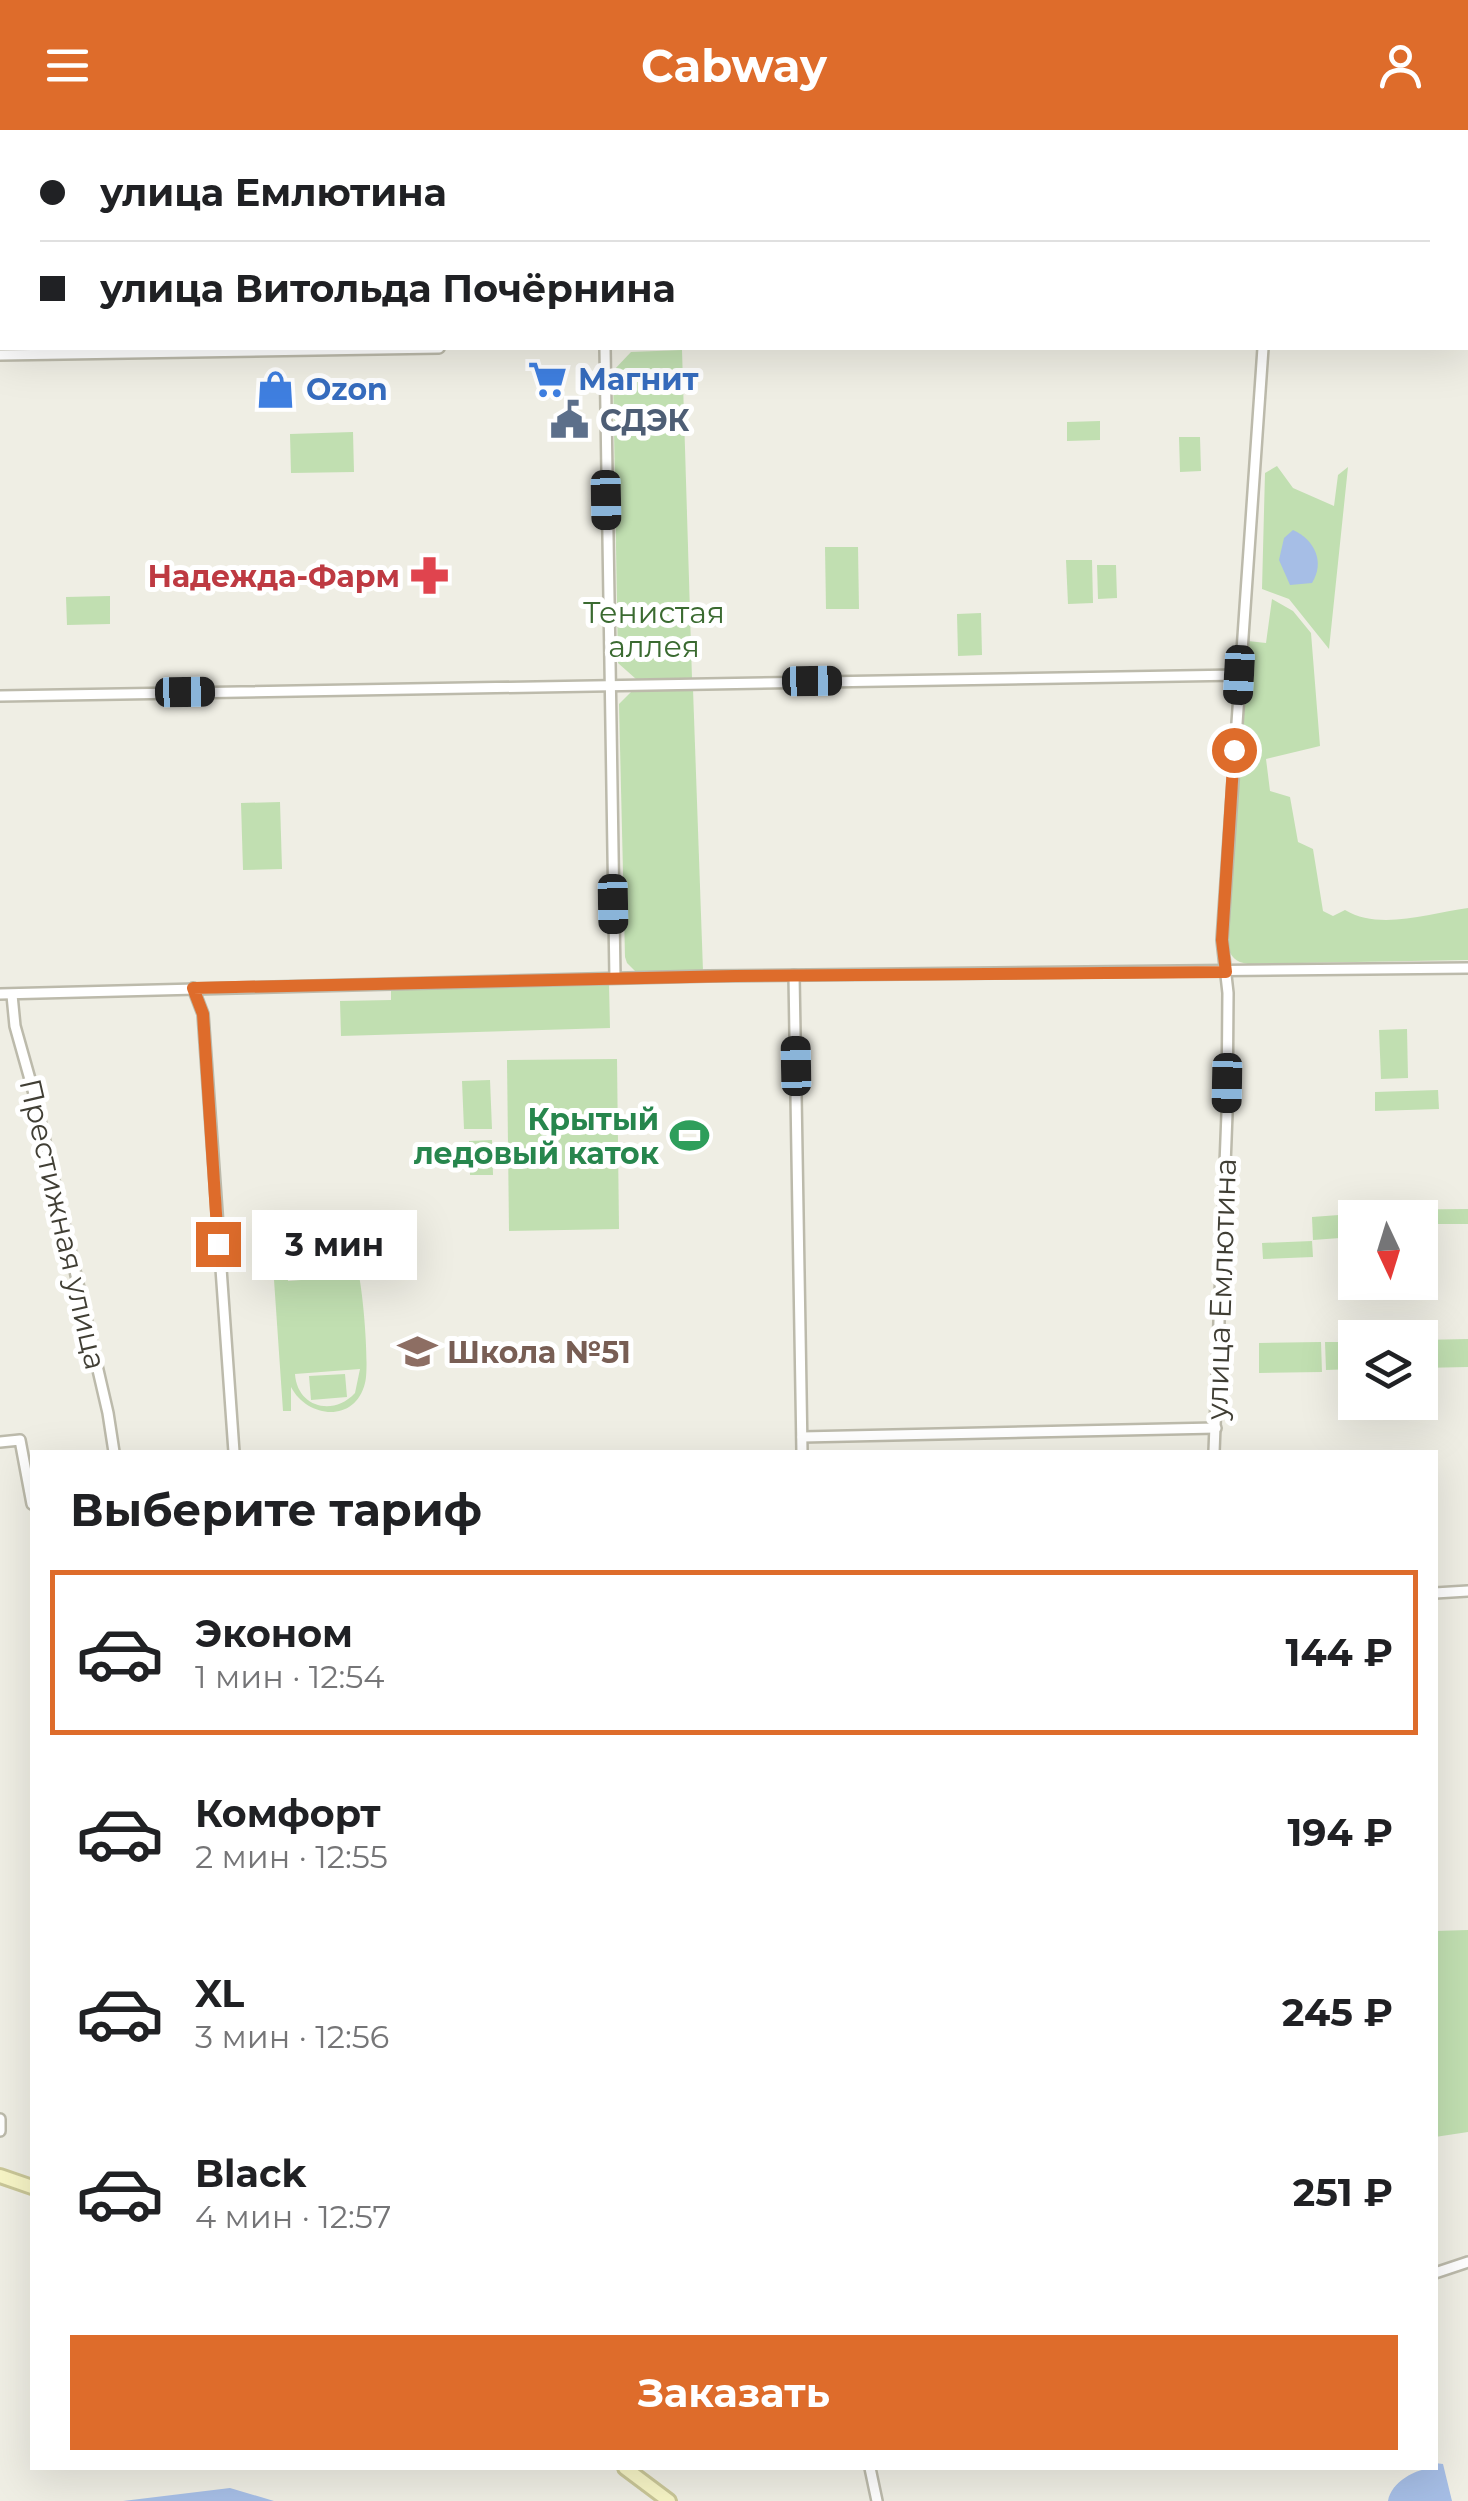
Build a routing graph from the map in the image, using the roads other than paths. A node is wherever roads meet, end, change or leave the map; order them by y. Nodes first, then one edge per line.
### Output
1 (314, 350) edge
2 (605, 350) edge
3 (1263, 350) edge
4 (0, 355) edge
5 (1239, 675) junction
6 (608, 685) junction
7 (0, 696) edge
8 (1468, 968) edge
9 (1226, 972) junction
10 (794, 976) junction
11 (615, 978) junction
12 (193, 988) junction
13 (0, 994) edge
14 (12, 995) junction
15 (1216, 1428) junction
16 (802, 1437) junction
17 (0, 1442) edge
18 (114, 1450) edge
19 (234, 1450) edge
20 (802, 1450) edge
21 (1214, 1450) edge
22 (30, 1493) edge
23 (1468, 1591) edge
24 (1438, 1593) edge
25 (0, 2119) edge
26 (0, 2131) edge
27 (0, 2176) edge
28 (30, 2186) edge
29 (1468, 2262) edge
30 (1438, 2271) edge
31 (628, 2470) edge
32 (870, 2470) edge
33 (670, 2501) edge
34 (877, 2501) edge

1 - 4 street
2 - 6 street
3 - 5 street, улица Емлютина
5 - 6 street
5 - 9 street, улица Емлютина
6 - 7 street
6 - 11 street
8 - 9 street
9 - 10 street
9 - 15 street, улица Емлютина
10 - 11 street
10 - 16 street
11 - 12 street
12 - 14 street
12 - 19 street
13 - 14 street
14 - 18 street, Престижная улица
15 - 16 street
15 - 21 street, улица Емлютина
16 - 20 street
17 - 22 street
23 - 24 street
25 - 26 street
27 - 28 street
29 - 30 street
31 - 33 street
32 - 34 street

